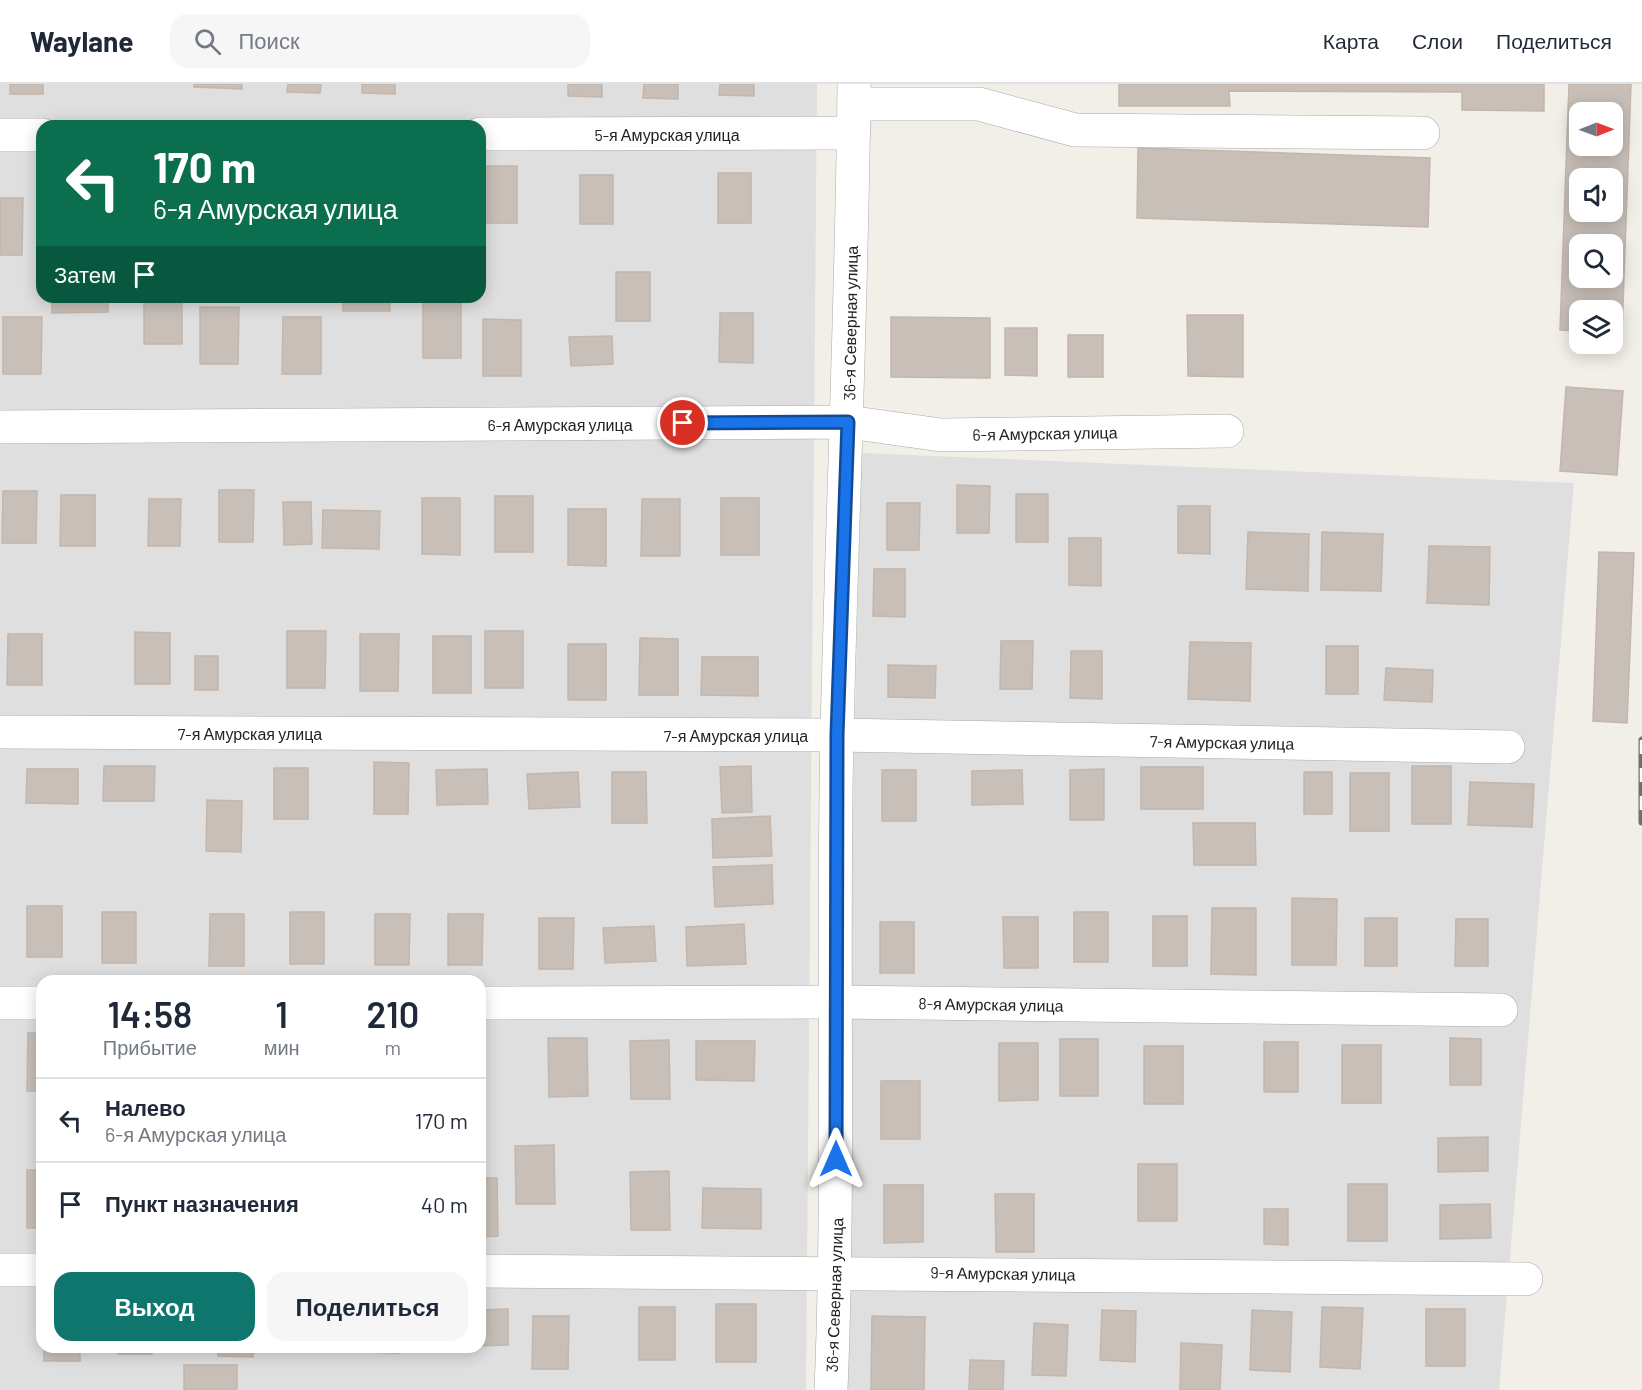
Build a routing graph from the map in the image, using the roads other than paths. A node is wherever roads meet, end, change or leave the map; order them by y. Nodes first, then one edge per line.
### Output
1 (854, 107) edge
2 (1423, 133) dead end
3 (486, 134) edge
4 (0, 135) edge
5 (36, 135) edge
6 (848, 422) junction
7 (0, 428) edge
8 (1227, 431) dead end
9 (0, 732) edge
10 (837, 735) junction
11 (1508, 747) dead end
12 (836, 1002) junction
13 (0, 1003) edge
14 (36, 1003) edge
15 (486, 1003) edge
16 (1501, 1010) dead end
17 (0, 1270) edge
18 (36, 1270) edge
19 (486, 1271) edge
20 (836, 1271) junction
21 (1526, 1279) dead end
22 (831, 1390) edge

1 - 2 street, 5-я Амурская улица
1 - 3 street, 5-я Амурская улица
1 - 6 street, 36-я Северная улица
4 - 5 street
6 - 7 street, 6-я Амурская улица
6 - 8 street, 6-я Амурская улица
6 - 10 street, 36-я Северная улица
9 - 10 street, 7-я Амурская улица
10 - 11 street, 7-я Амурская улица
10 - 12 street, 36-я Северная улица
12 - 15 street, 8-я Амурская улица
12 - 16 street, 8-я Амурская улица
12 - 20 street, 36-я Северная улица
13 - 14 street
17 - 18 street
19 - 20 street, 9-я Амурская улица
20 - 21 street, 9-я Амурская улица
20 - 22 street, 36-я Северная улица

